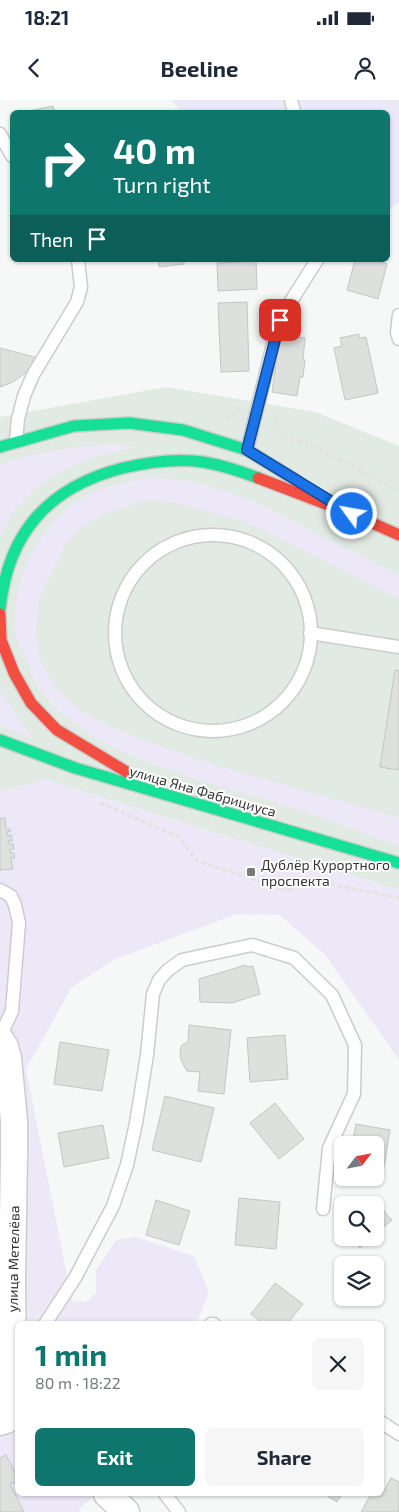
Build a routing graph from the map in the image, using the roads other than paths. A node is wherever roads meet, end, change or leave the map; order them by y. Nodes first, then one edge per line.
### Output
1 (0, 134) edge
2 (10, 152) edge
3 (78, 262) edge
4 (316, 262) edge
5 (399, 314) edge
6 (399, 339) edge
7 (16, 441) junction
8 (0, 447) edge
9 (247, 450) junction
10 (352, 514) junction
11 (399, 535) edge
12 (0, 610) edge
13 (0, 614) edge
14 (310, 633) junction
15 (399, 648) edge
16 (0, 740) edge
17 (173, 798) junction
18 (399, 863) edge
19 (0, 890) edge
20 (0, 1038) edge
21 (7, 1159) edge
22 (322, 1209) dead end
23 (47, 1321) edge
24 (15, 1370) edge
25 (8, 1422) edge
26 (384, 1424) edge
27 (399, 1434) edge
28 (109, 1496) edge
29 (167, 1496) edge
30 (126, 1512) edge
31 (179, 1512) edge

1 - 2 lane
3 - 7 lane
4 - 9 lane
5 - 6 lane
7 - 8 main road
7 - 9 main road
9 - 10 main road
10 - 11 main road
10 - 12 main road
13 - 17 main road
14 - 14 lane
14 - 15 lane
16 - 17 main road, улица Яна Фабрициуса
17 - 18 main road, улица Яна Фабрициуса
19 - 20 lane
20 - 21 street, улица Метелёва
21 - 24 street, улица Метелёва
22 - 23 lane
24 - 25 street, улица Метелёва
26 - 27 lane
28 - 30 street
29 - 31 lane

